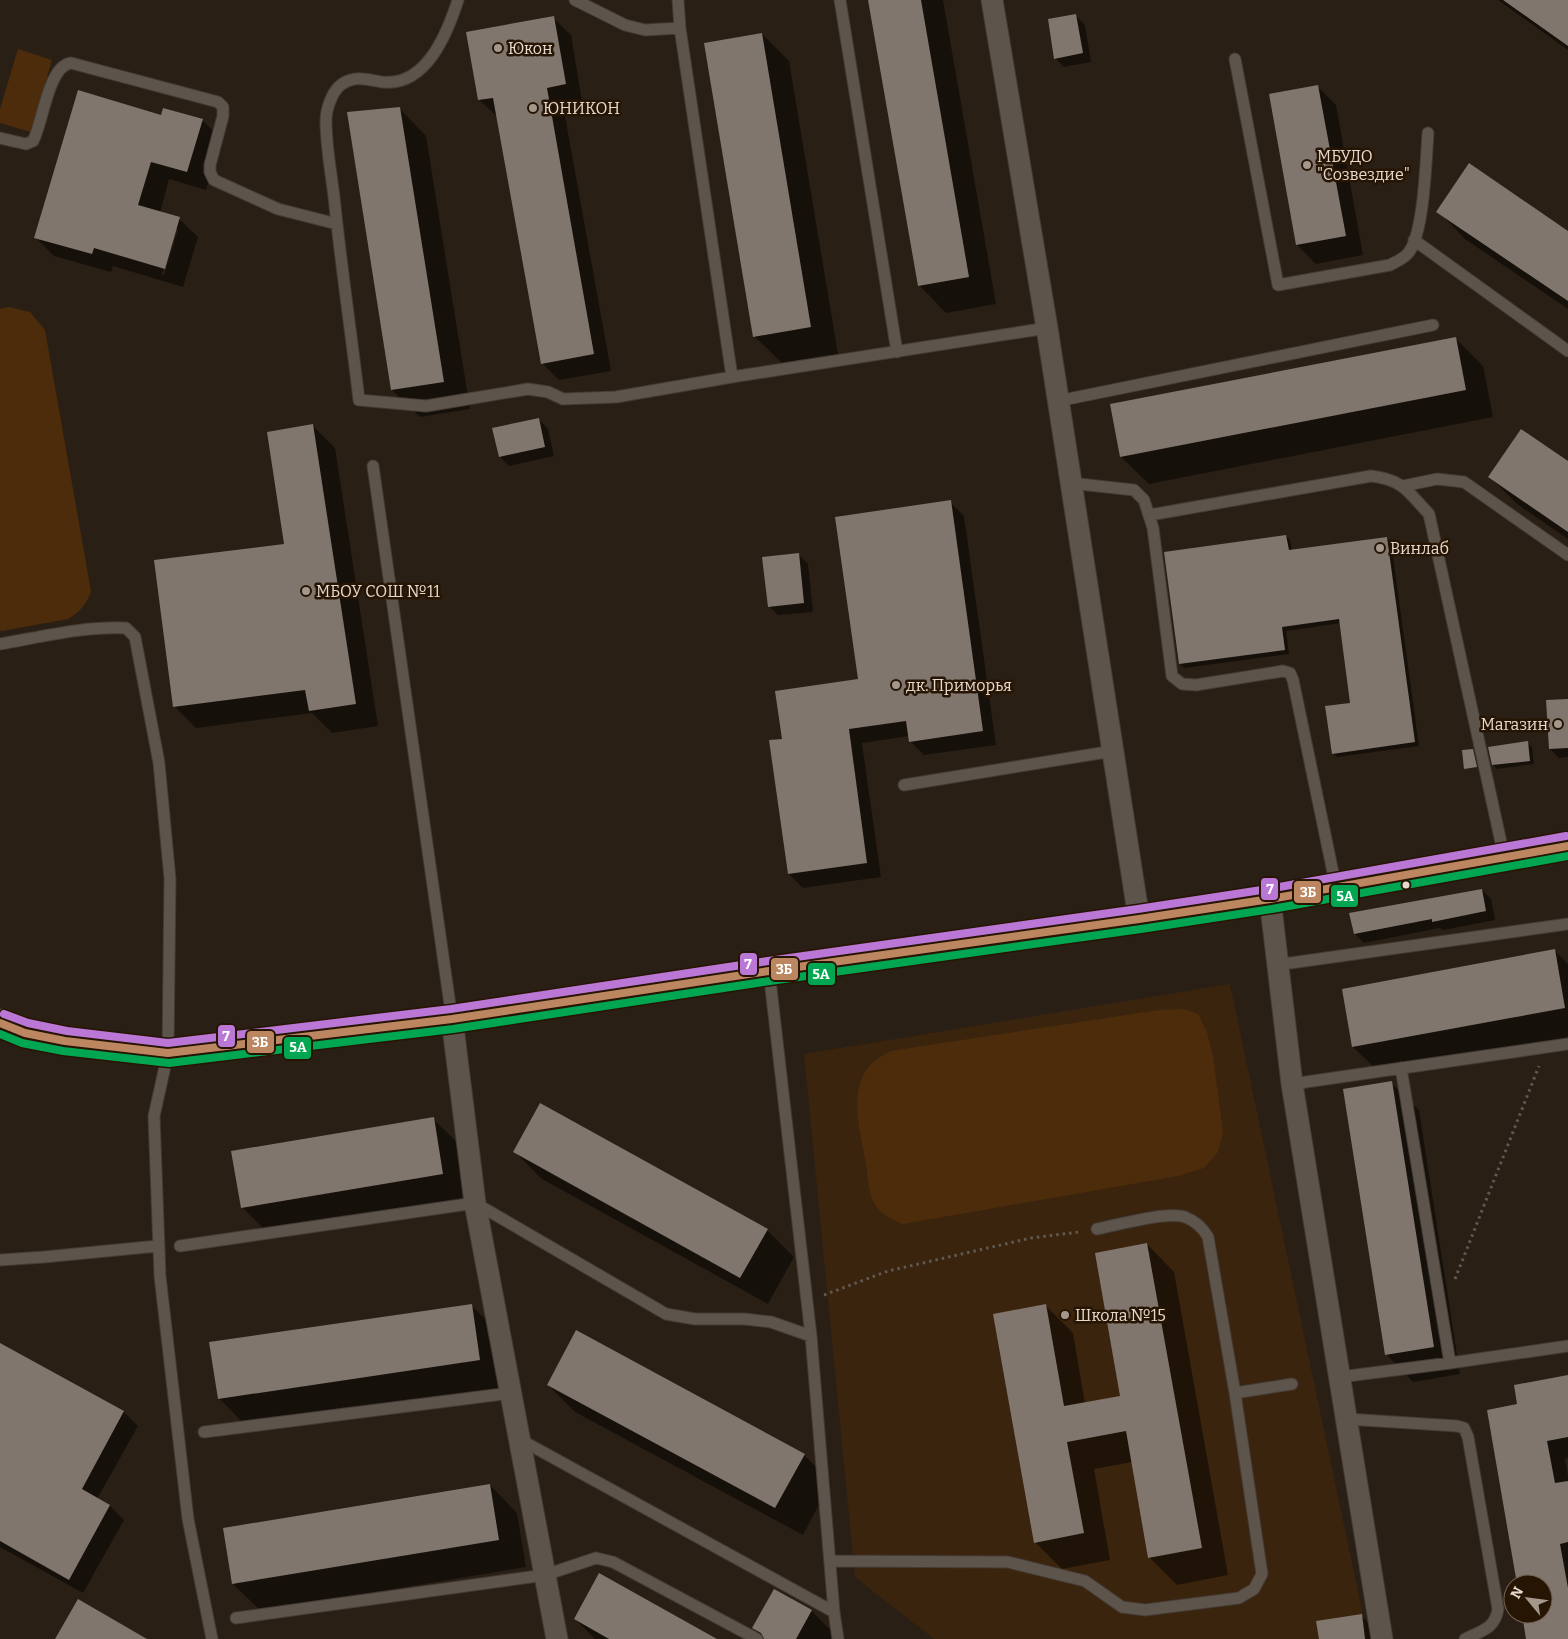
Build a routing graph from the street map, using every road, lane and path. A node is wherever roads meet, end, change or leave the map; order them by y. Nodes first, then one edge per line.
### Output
1 (458, 0) edge
2 (575, 0) edge
3 (678, 0) edge
4 (840, 0) edge
5 (992, 0) edge
6 (680, 28) junction
7 (1235, 59) dead end
8 (1428, 133) dead end
9 (0, 138) edge
10 (337, 224) junction
11 (1414, 240) junction
12 (1433, 325) dead end
13 (1047, 328) junction
14 (1568, 351) edge
15 (897, 352) junction
16 (732, 377) junction
17 (1058, 401) junction
18 (373, 466) dead end
19 (1070, 483) junction
20 (1403, 486) junction
21 (1150, 515) junction
22 (1568, 555) edge
23 (0, 644) edge
24 (1113, 751) junction
25 (904, 785) dead end
26 (1568, 846) edge
27 (1504, 856) junction
28 (1336, 887) junction
29 (1270, 899) junction
30 (1139, 919) junction
31 (1568, 924) edge
32 (1276, 965) junction
33 (769, 971) junction
34 (452, 1019) junction
35 (0, 1023) edge
36 (1568, 1044) edge
37 (1547, 1047) junction
38 (168, 1053) junction
39 (1401, 1068) junction
40 (1292, 1084) junction
41 (476, 1203) junction
42 (1097, 1229) joint
43 (158, 1246) junction
44 (180, 1246) dead end
45 (0, 1260) edge
46 (807, 1302) junction
47 (1441, 1314) junction
48 (812, 1336) junction
49 (1568, 1346) edge
50 (1450, 1364) junction
51 (1340, 1376) junction
52 (1292, 1384) dead end
53 (511, 1393) junction
54 (1235, 1393) junction
55 (1347, 1419) junction
56 (204, 1432) dead end
57 (519, 1439) junction
58 (830, 1561) junction
59 (545, 1575) junction
60 (834, 1612) junction
61 (236, 1618) dead end
62 (212, 1639) edge
63 (557, 1639) edge
64 (757, 1639) edge
65 (838, 1639) edge
66 (1382, 1639) edge
67 (1465, 1639) edge

1 - 10 lane
2 - 6 lane
3 - 6 lane
4 - 15 lane
5 - 13 street
6 - 16 lane
7 - 11 lane
8 - 11 lane
9 - 10 lane
10 - 16 lane
11 - 14 lane
12 - 17 lane
13 - 15 lane
13 - 17 street
15 - 16 lane
17 - 19 street
18 - 34 lane
19 - 21 lane
19 - 24 street
20 - 21 lane
20 - 22 lane
20 - 27 lane
21 - 28 lane
23 - 38 lane
24 - 25 lane
24 - 30 street
26 - 27 main road
27 - 28 main road
28 - 29 main road
29 - 30 main road
29 - 32 street
30 - 33 main road
31 - 32 lane
32 - 40 street
33 - 34 main road
33 - 46 lane
34 - 38 main road
34 - 41 street
35 - 38 main road
36 - 37 lane
37 - 39 lane
37 - 47 path
38 - 43 lane
39 - 40 lane
39 - 47 lane
40 - 51 street
41 - 44 lane
41 - 48 lane
41 - 53 street
42 - 46 path
42 - 54 lane
43 - 45 lane
43 - 62 lane
46 - 48 lane
47 - 50 lane
48 - 58 lane
49 - 50 lane
50 - 51 lane
51 - 55 street
52 - 54 lane
53 - 56 lane
53 - 57 street
54 - 58 lane
55 - 66 street
55 - 67 lane
57 - 59 street
57 - 60 lane
58 - 60 lane
59 - 61 lane
59 - 63 street
59 - 64 lane
60 - 65 lane

